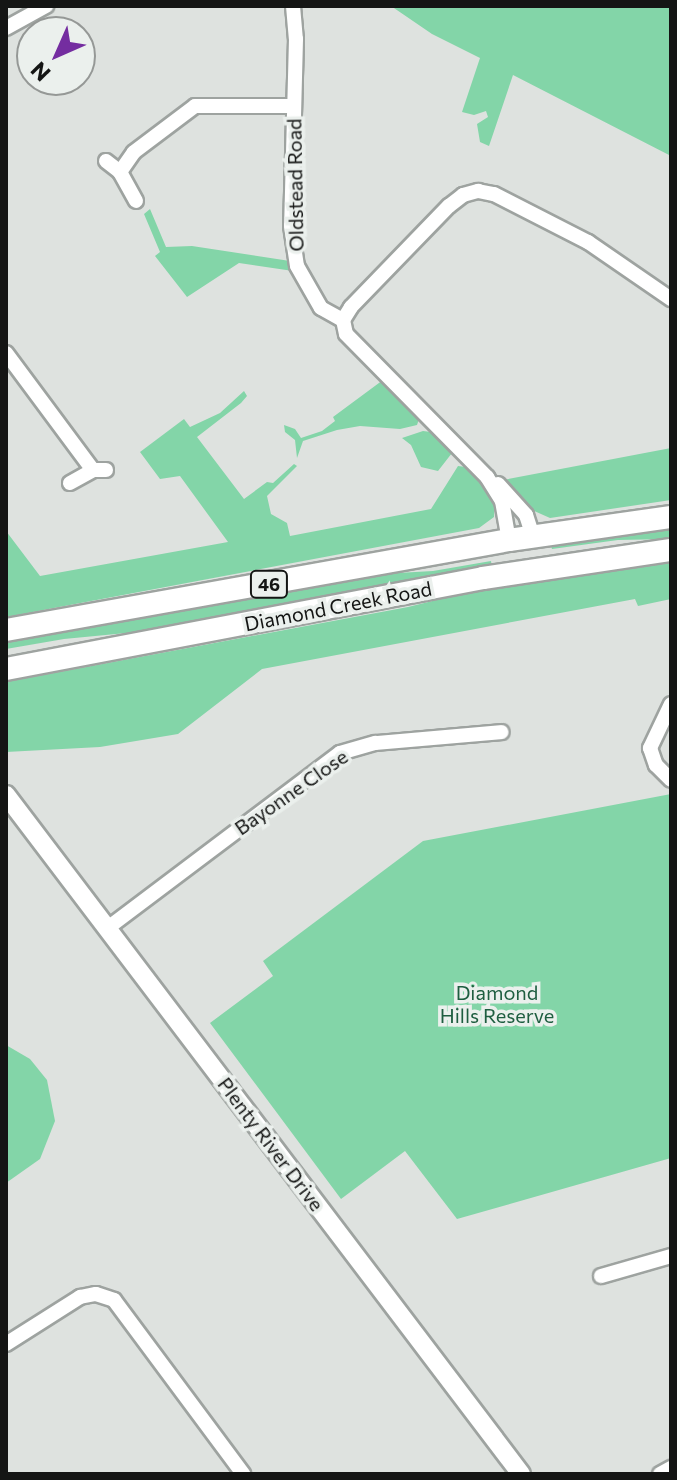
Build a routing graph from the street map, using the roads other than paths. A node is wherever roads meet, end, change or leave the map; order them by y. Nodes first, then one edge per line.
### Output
1 (46, 6) edge
2 (293, 6) edge
3 (6, 28) edge
4 (294, 106) junction
5 (106, 161) dead end
6 (120, 172) junction
7 (136, 201) dead end
8 (671, 299) edge
9 (343, 320) junction
10 (6, 353) edge
11 (487, 477) junction
12 (70, 483) dead end
13 (671, 517) edge
14 (533, 536) junction
15 (509, 540) junction
16 (671, 550) edge
17 (525, 571) junction
18 (6, 630) edge
19 (6, 669) edge
20 (671, 704) edge
21 (502, 732) dead end
22 (671, 780) edge
23 (6, 786) edge
24 (6, 795) edge
25 (23, 814) junction
26 (109, 927) junction
27 (671, 1256) edge
28 (601, 1276) dead end
29 (6, 1344) edge
30 (671, 1468) edge
31 (243, 1474) edge
32 (521, 1474) edge
33 (660, 1474) edge

1 - 3 street
2 - 4 street, Oldstead Road
4 - 6 street
4 - 9 street, Oldstead Road
5 - 6 street
6 - 7 street
8 - 9 street
9 - 11 street, Oldstead Road
10 - 12 street
11 - 14 street, Oldstead Road
11 - 15 street, Oldstead Road
13 - 14 main road, Diamond Creek Road / 46
14 - 15 main road, Diamond Creek Road / 46
14 - 17 main road
15 - 17 main road
15 - 18 main road, Diamond Creek Road / 46
16 - 17 main road, Diamond Creek Road / 46
17 - 19 main road, Diamond Creek Road / 46
20 - 22 street
21 - 26 street, Bayonne Close
23 - 25 street, Plenty River Drive
24 - 25 street, Plenty River Drive
25 - 26 street, Plenty River Drive
26 - 32 street, Plenty River Drive
27 - 28 street
29 - 31 street
30 - 33 street

